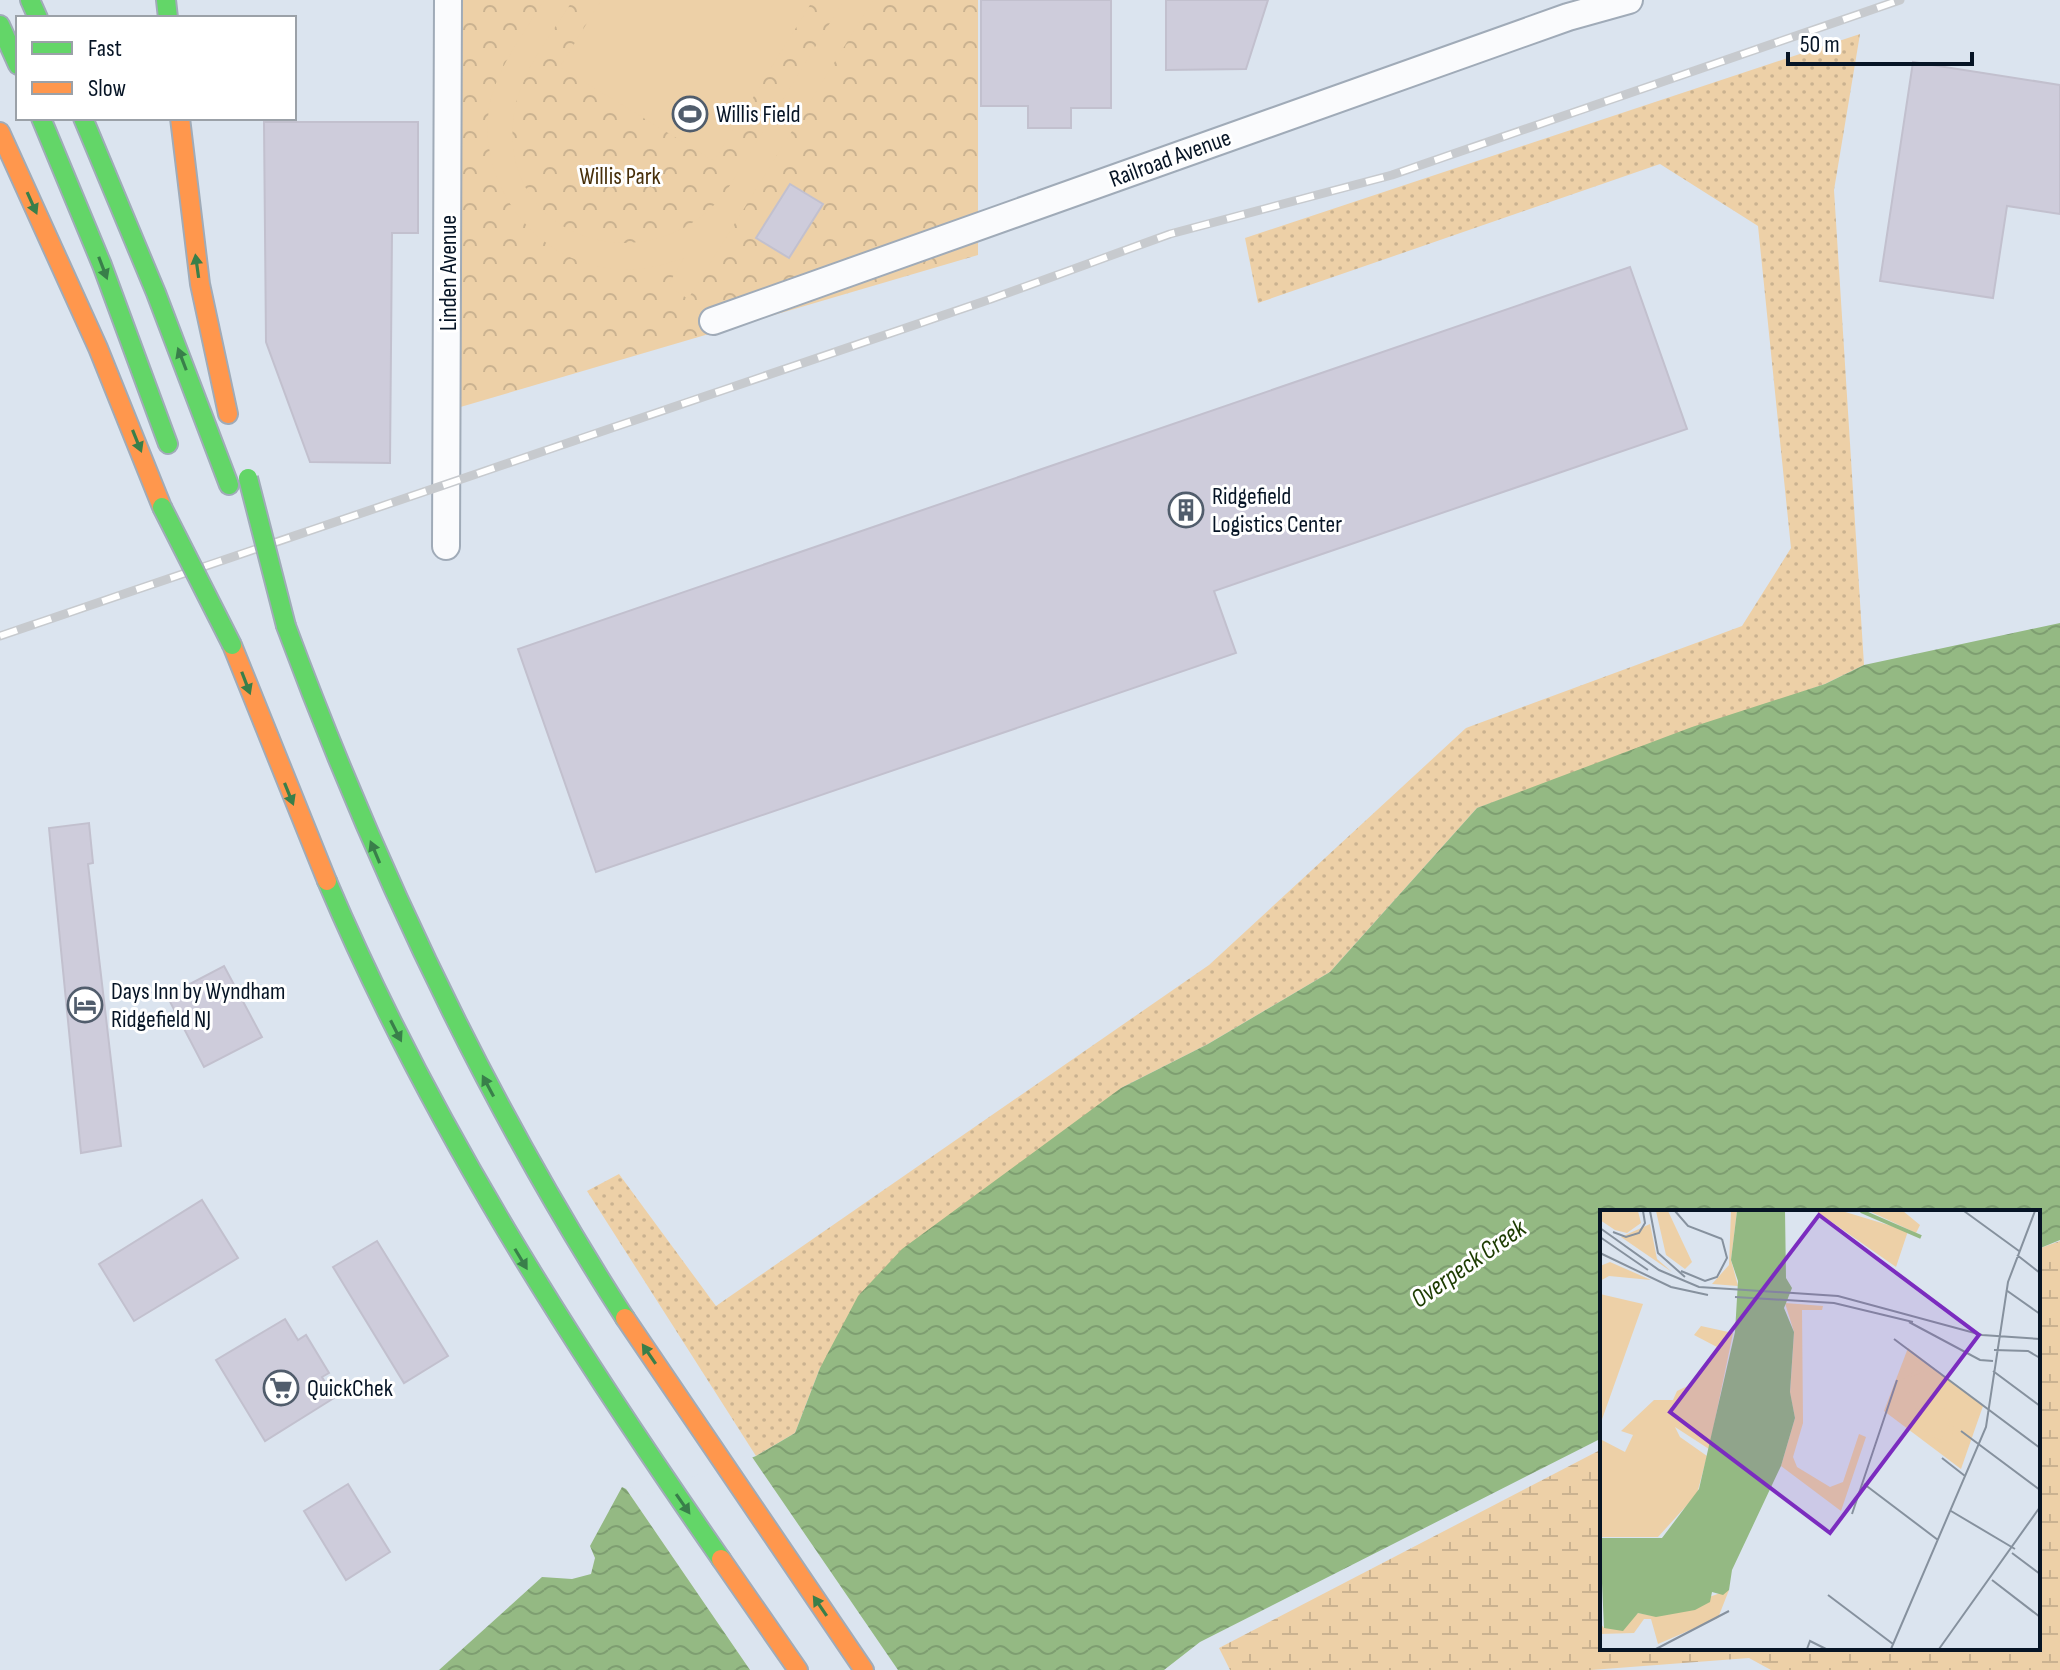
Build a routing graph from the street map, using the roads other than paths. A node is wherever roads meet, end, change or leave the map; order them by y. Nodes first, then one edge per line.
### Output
1 (448, 0) edge
2 (1629, 0) edge
3 (1568, 8) edge
4 (0, 25) edge
5 (16, 61) edge
6 (42, 120) edge
7 (84, 120) edge
8 (180, 120) edge
9 (0, 132) edge
10 (713, 321) dead end
11 (234, 433) dead end
12 (241, 457) dead end
13 (174, 462) dead end
14 (201, 543) dead end
15 (446, 546) dead end
16 (286, 626) junction
17 (232, 645) junction
18 (798, 1670) edge
19 (864, 1670) edge

1 - 15 street, Linden Avenue
2 - 3 street, Railroad Avenue
3 - 10 street, Railroad Avenue
4 - 5 highway
6 -> 13 highway
16 -> 7 highway, bridge
11 -> 8 highway
9 -> 17 highway, bridge
12 - 16 highway, bridge
14 - 17 highway, bridge
19 -> 16 highway
17 -> 18 highway

